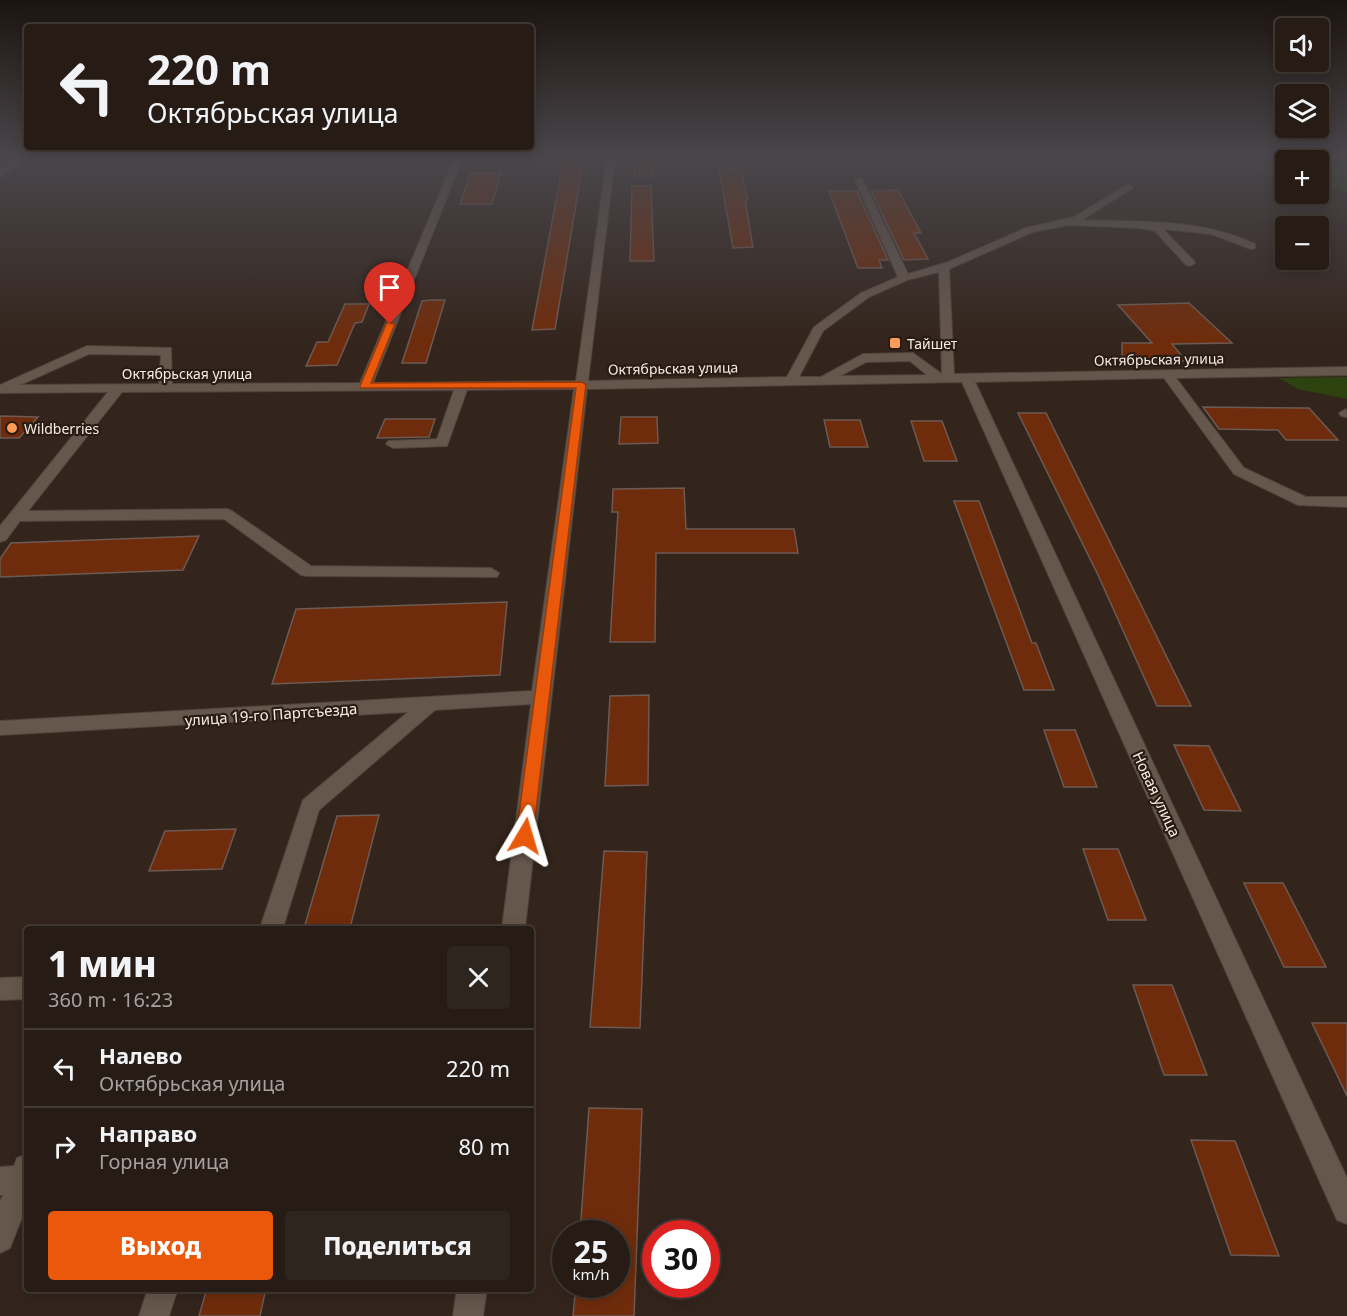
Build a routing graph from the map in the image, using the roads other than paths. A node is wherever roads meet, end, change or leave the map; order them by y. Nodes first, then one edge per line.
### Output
1 (434, 218) edge
2 (603, 218) edge
3 (877, 218) edge
4 (1076, 218) edge
5 (1066, 223) junction
6 (1140, 225) junction
7 (1251, 246) dead end
8 (1191, 263) dead end
9 (944, 268) junction
10 (904, 278) junction
11 (1347, 371) edge
12 (1167, 374) junction
13 (951, 378) junction
14 (824, 380) junction
15 (791, 381) junction
16 (582, 385) junction
17 (365, 386) junction
18 (462, 386) junction
19 (118, 388) junction
20 (165, 388) junction
21 (0, 389) edge
22 (393, 444) dead end
23 (1347, 502) edge
24 (16, 516) junction
25 (0, 537) edge
26 (491, 573) dead end
27 (541, 697) junction
28 (430, 704) junction
29 (0, 728) edge
30 (273, 926) edge
31 (514, 926) edge
32 (24, 988) edge
33 (0, 989) edge
34 (16, 1177) edge
35 (1347, 1210) edge
36 (0, 1238) edge
37 (162, 1292) edge
38 (471, 1292) edge
39 (154, 1316) edge
40 (468, 1316) edge

1 - 17 street
2 - 16 street
3 - 10 street
4 - 5 street
5 - 6 street
5 - 9 street
6 - 7 street
6 - 8 street
9 - 10 street
9 - 13 street
10 - 15 street
11 - 12 street, Октябрьская улица
12 - 13 street, Октябрьская улица
12 - 23 street
13 - 14 street, Октябрьская улица
13 - 14 street
13 - 35 street, Новая улица
14 - 15 street, Октябрьская улица
15 - 16 street, Октябрьская улица
16 - 18 street, Октябрьская улица
16 - 27 street
17 - 18 street, Октябрьская улица
17 - 20 street, Октябрьская улица
18 - 22 street
19 - 20 street, Октябрьская улица
19 - 21 street, Октябрьская улица
19 - 24 street
20 - 21 street
24 - 25 street
24 - 26 street
27 - 28 street, улица 19-го Партсъезда
27 - 31 street
28 - 29 street, улица 19-го Партсъезда
28 - 30 street
32 - 33 street
34 - 36 street
37 - 39 street
38 - 40 street

